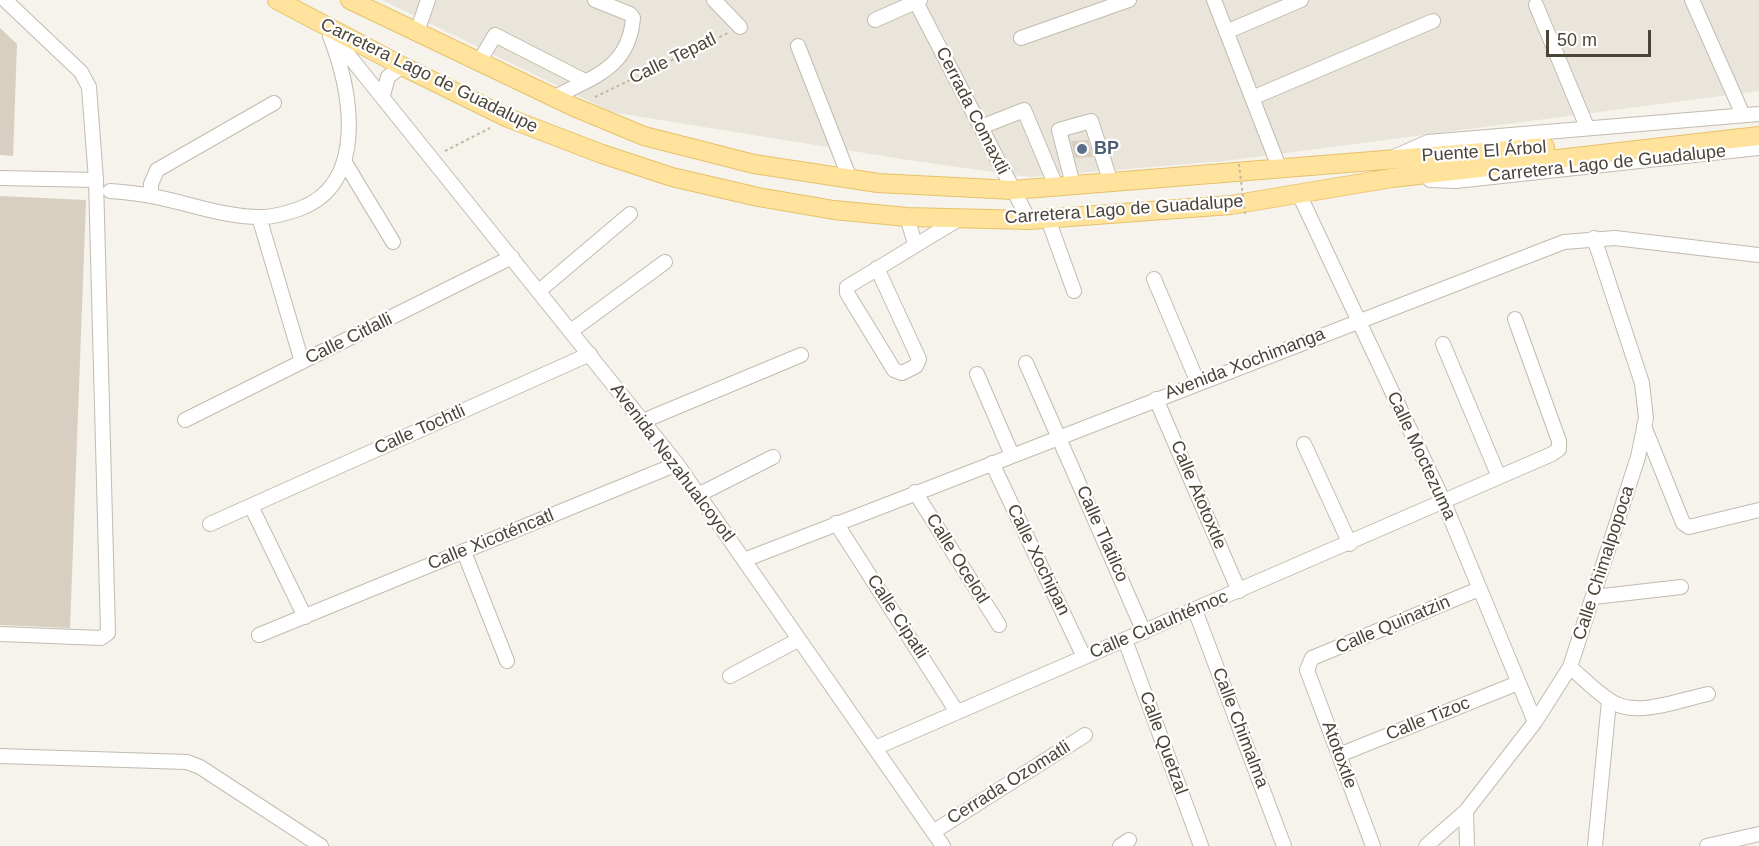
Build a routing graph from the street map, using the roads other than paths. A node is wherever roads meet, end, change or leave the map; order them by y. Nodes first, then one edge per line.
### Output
1 (5, 0) edge
2 (276, 0) edge
3 (350, 0) edge
4 (428, 0) edge
5 (596, 0) edge
6 (714, 0) edge
7 (1129, 0) edge
8 (1214, 0) edge
9 (1301, 0) edge
10 (1692, 0) edge
11 (918, 1) edge
12 (1536, 5) dead end
13 (875, 20) dead end
14 (1433, 21) dead end
15 (326, 26) junction
16 (740, 27) road end
17 (417, 32) junction
18 (1227, 32) junction
19 (1021, 38) dead end
20 (798, 46) dead end
21 (479, 62) junction
22 (402, 66) junction
23 (585, 81) junction
24 (383, 95) junction
25 (553, 98) junction
26 (1252, 98) junction
27 (274, 103) dead end
28 (1759, 114) edge
29 (1743, 115) junction
30 (1759, 126) edge
31 (981, 127) junction
32 (1587, 127) junction
33 (1759, 136) edge
34 (1759, 148) edge
35 (1388, 159) junction
36 (344, 161) junction
37 (1469, 161) junction
38 (1279, 167) junction
39 (0, 178) edge
40 (850, 178) junction
41 (1392, 178) junction
42 (96, 180) junction
43 (1112, 183) junction
44 (1065, 186) junction
45 (1013, 190) junction
46 (110, 191) dead end
47 (1299, 194) junction
48 (151, 196) junction
49 (630, 214) dead end
50 (907, 217) junction
51 (259, 218) junction
52 (959, 219) junction
53 (1048, 219) junction
54 (1029, 220) junction
55 (1594, 238) junction
56 (393, 242) dead end
57 (915, 244) junction
58 (1759, 255) edge
59 (512, 257) junction
60 (665, 262) dead end
61 (877, 268) junction
62 (1154, 279) dead end
63 (539, 291) junction
64 (1074, 291) dead end
65 (1515, 319) dead end
66 (1357, 321) junction
67 (571, 331) junction
68 (1443, 344) dead end
69 (590, 354) junction
70 (801, 355) dead end
71 (302, 362) junction
72 (1026, 363) dead end
73 (977, 374) dead end
74 (1198, 383) junction
75 (1156, 399) junction
76 (185, 420) dead end
77 (643, 421) junction
78 (1644, 426) junction
79 (1059, 436) junction
80 (1304, 444) dead end
81 (1012, 455) junction
82 (773, 457) dead end
83 (992, 463) junction
84 (676, 464) junction
85 (1500, 477) junction
86 (915, 492) junction
87 (698, 495) junction
88 (1443, 500) junction
89 (251, 506) junction
90 (1759, 510) edge
91 (836, 523) junction
92 (210, 524) dead end
93 (1350, 544) junction
94 (464, 552) junction
95 (744, 560) junction
96 (1681, 587) dead end
97 (1479, 589) junction
98 (1239, 591) junction
99 (1594, 597) junction
100 (1195, 610) junction
101 (305, 617) junction
102 (999, 625) dead end
103 (1144, 632) junction
104 (0, 634) edge
105 (259, 635) dead end
106 (798, 640) junction
107 (1125, 640) junction
108 (1084, 657) junction
109 (507, 661) dead end
110 (1308, 663) joint
111 (1570, 667) junction
112 (730, 676) dead end
113 (1518, 683) junction
114 (1708, 694) dead end
115 (1609, 701) junction
116 (957, 711) junction
117 (1535, 722) junction
118 (1085, 735) dead end
119 (875, 748) junction
120 (1339, 755) junction
121 (0, 756) edge
122 (1466, 811) junction
123 (933, 831) junction
124 (1759, 834) edge
125 (321, 846) edge
126 (943, 846) edge
127 (1201, 846) edge
128 (1284, 846) edge
129 (1372, 846) edge
130 (1426, 846) edge
131 (1467, 846) edge
132 (1595, 846) edge
133 (1707, 846) edge

1 - 42 street
2 - 15 main road, Carretera Lago de Guadalupe
3 - 17 main road, Carretera Lago de Guadalupe
4 - 17 street
5 - 23 street
6 - 16 street, Calle Tepatl
7 - 19 street
8 - 18 street
9 - 18 street
10 - 29 street
11 - 13 street, Cerrada Comaxtli
11 - 31 street, Cerrada Comaxtli
12 - 32 street
14 - 26 street
15 - 22 main road, Carretera Lago de Guadalupe
15 - 24 street, Avenida Nezahualcoyotl
15 - 36 street
17 - 21 main road, Carretera Lago de Guadalupe
18 - 26 street
20 - 40 street
21 - 23 street
21 - 25 main road, Carretera Lago de Guadalupe
22 - 24 street
22 - 50 main road, Carretera Lago de Guadalupe
23 - 25 street
24 - 59 street, Avenida Nezahualcoyotl
25 - 40 main road, Carretera Lago de Guadalupe
26 - 38 street
27 - 48 street
28 - 29 street, Carretera Lago de Guadalupe
29 - 32 street, Carretera Lago de Guadalupe
30 - 37 main road, Puente El Árbol
31 - 44 street
31 - 45 street, Cerrada Comaxtli
32 - 35 street, Carretera Lago de Guadalupe
33 - 37 main road, Puente El Árbol
34 - 41 street, Carretera Lago de Guadalupe
35 - 37 main road, Puente El Árbol
35 - 38 main road, Carretera Lago de Guadalupe
36 - 51 street
36 - 56 street
37 - 41 main road, Puente El Árbol
38 - 43 main road, Carretera Lago de Guadalupe
39 - 42 street
40 - 45 main road, Carretera Lago de Guadalupe
41 - 47 main road, Carretera Lago de Guadalupe
42 - 104 street
43 - 44 main road, Carretera Lago de Guadalupe
43 - 44 street
44 - 45 main road, Carretera Lago de Guadalupe
45 - 54 street, Cerrada Comaxtli
46 - 48 street
47 - 53 main road, Carretera Lago de Guadalupe
47 - 66 street, Calle Moctezuma
48 - 51 street
49 - 63 street
50 - 52 main road, Carretera Lago de Guadalupe
50 - 57 street
51 - 71 street
52 - 54 main road, Carretera Lago de Guadalupe
52 - 57 street
53 - 54 main road, Carretera Lago de Guadalupe
53 - 64 street
55 - 58 street, Avenida Xochimanga
55 - 66 street, Avenida Xochimanga
55 - 78 street, Calle Chimalpopoca
57 - 61 street
59 - 63 street, Avenida Nezahualcoyotl
59 - 71 street, Calle Citlalli
60 - 67 street
61 - 61 street
62 - 74 street
63 - 67 street, Avenida Nezahualcoyotl
65 - 85 street, Calle Cuauhtémoc
66 - 74 street, Avenida Xochimanga
66 - 88 street, Calle Moctezuma
67 - 69 street, Avenida Nezahualcoyotl
68 - 85 street
69 - 77 street, Avenida Nezahualcoyotl
69 - 89 street, Calle Tochtli
70 - 77 street
71 - 76 street, Calle Citlalli
72 - 79 street, Calle Tlatilco
73 - 81 street
74 - 75 street, Avenida Xochimanga
75 - 79 street, Avenida Xochimanga
75 - 98 street, Calle Atotoxtle
77 - 84 street, Avenida Nezahualcoyotl
78 - 90 street
78 - 99 street, Calle Chimalpopoca
79 - 81 street, Avenida Xochimanga
79 - 103 street, Calle Tlatilco
80 - 93 street
81 - 83 street, Avenida Xochimanga
82 - 87 street
83 - 86 street, Avenida Xochimanga
83 - 108 street, Calle Xochipan
84 - 87 street, Avenida Nezahualcoyotl
84 - 94 street, Calle Xicoténcatl
85 - 88 street, Calle Cuauhtémoc
86 - 91 street, Avenida Xochimanga
86 - 102 street, Calle Ocelotl
87 - 95 street, Avenida Nezahualcoyotl
88 - 93 street, Calle Cuauhtémoc
88 - 97 street, Calle Moctezuma
89 - 92 street, Calle Tochtli
89 - 101 street
91 - 95 street, Avenida Xochimanga
91 - 116 street, Calle Cipatli
93 - 98 street, Calle Cuauhtémoc
94 - 101 street, Calle Xicoténcatl
94 - 109 street
95 - 106 street, Avenida Nezahualcoyotl
96 - 99 street
97 - 110 street, Calle Quinatzin
97 - 113 street, Calle Moctezuma
98 - 100 street, Calle Cuauhtémoc
99 - 111 street, Calle Chimalpopoca
100 - 103 street, Calle Cuauhtémoc
100 - 128 street, Calle Chimalma
101 - 105 street, Calle Xicoténcatl
103 - 107 street, Calle Cuauhtémoc
106 - 112 street
106 - 119 street, Avenida Nezahualcoyotl
107 - 108 street, Calle Cuauhtémoc
107 - 127 street, Calle Quetzal
108 - 116 street, Calle Cuauhtémoc
110 - 120 street, Atotoxtle
111 - 115 street
111 - 117 street, Calle Chimalpopoca
113 - 117 street, Calle Moctezuma
113 - 120 street, Calle Tizoc
114 - 115 street
115 - 132 street
116 - 119 street, Calle Cuauhtémoc
117 - 122 street, Calle Chimalpopoca
118 - 123 street, Cerrada Ozomatli
119 - 123 street, Avenida Nezahualcoyotl
120 - 129 street, Atotoxtle
121 - 125 street
122 - 130 street, Calle Chimalpopoca
122 - 131 street
123 - 126 street, Avenida Nezahualcoyotl
124 - 133 street

